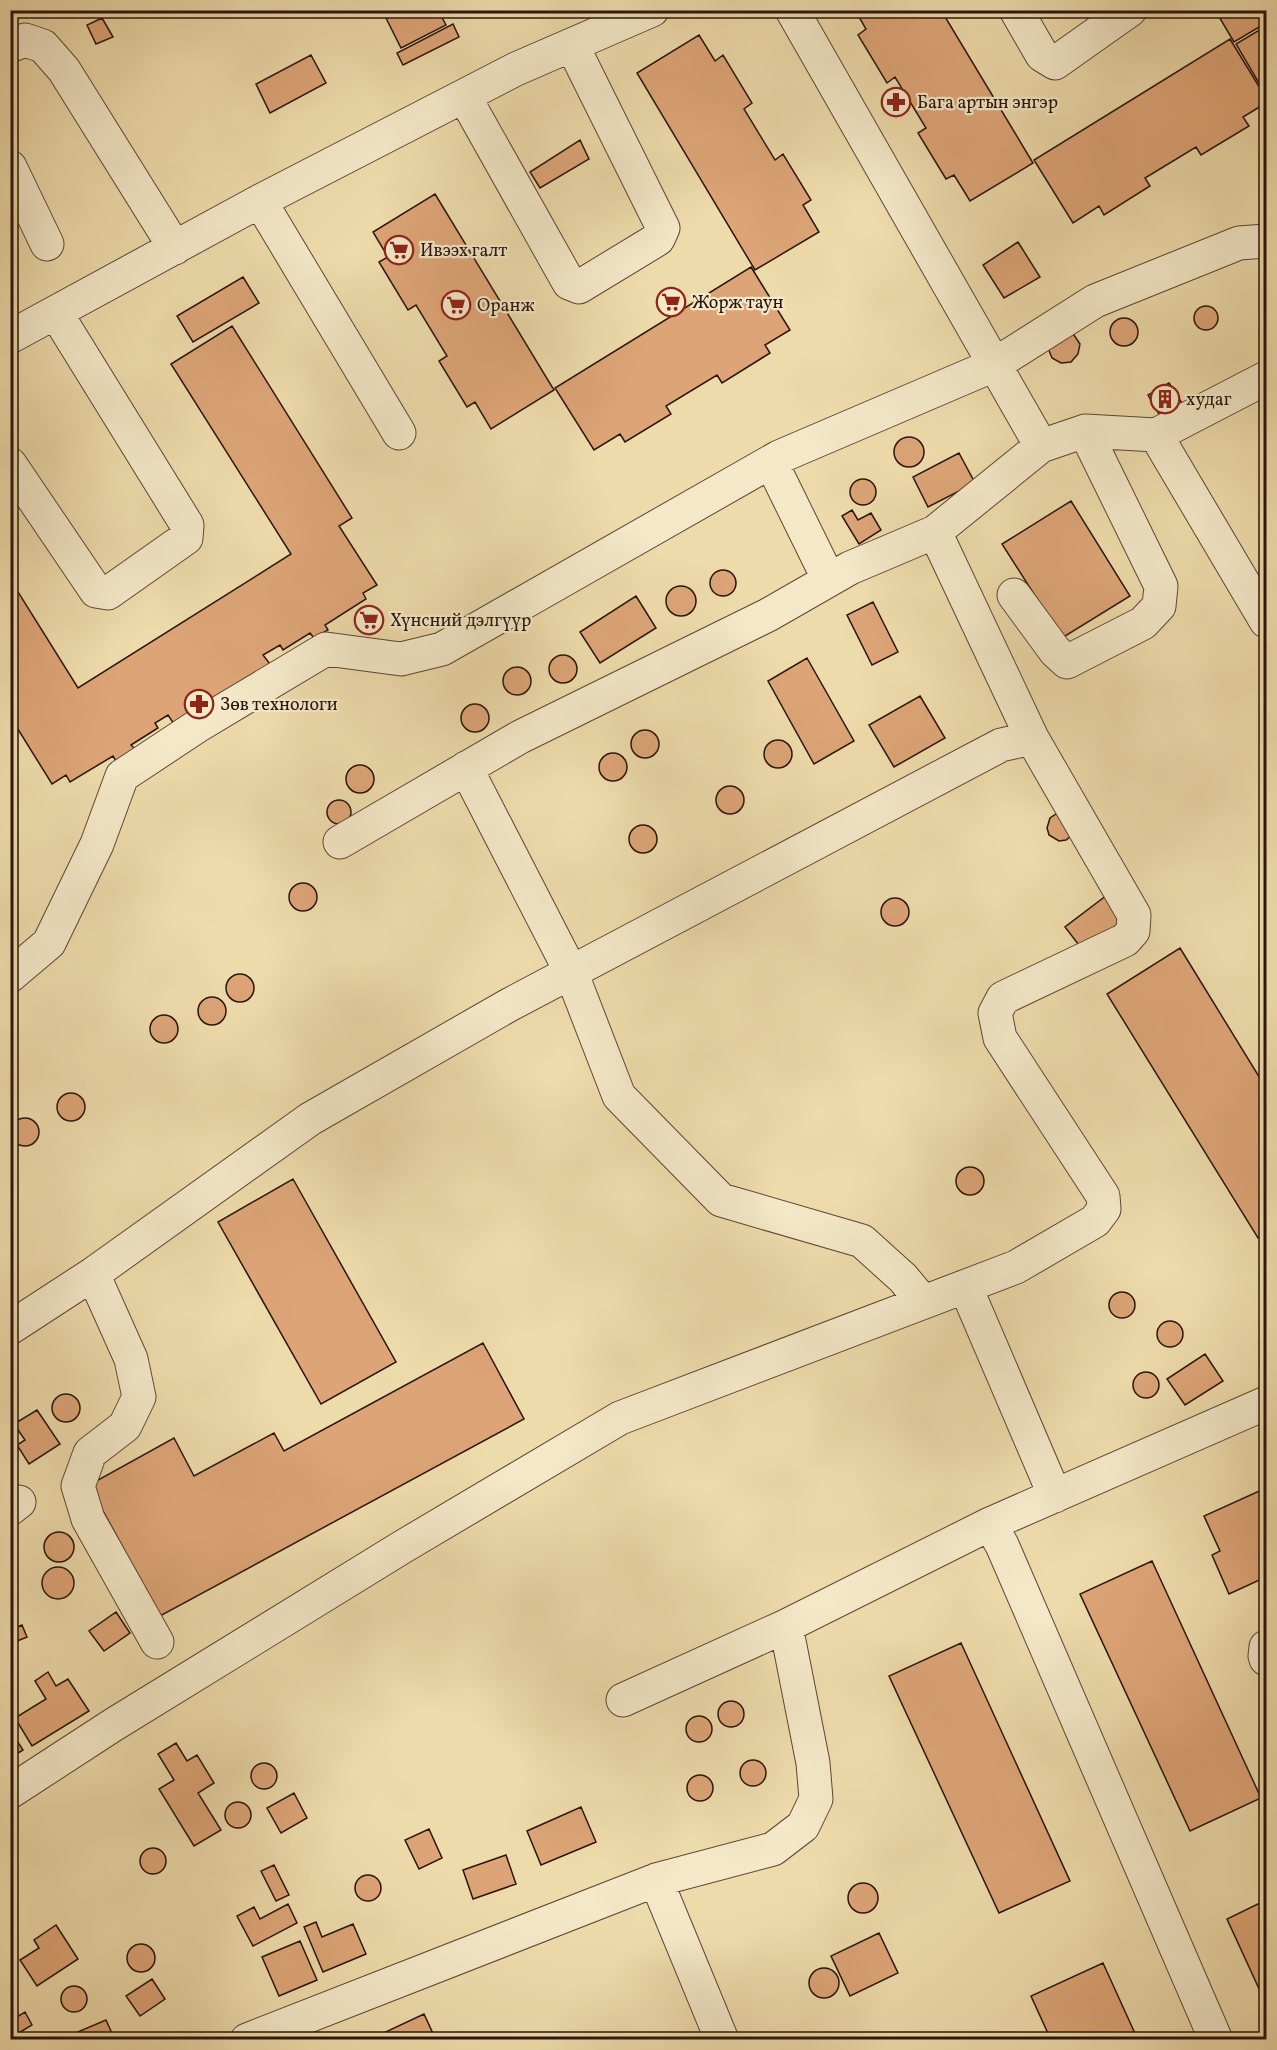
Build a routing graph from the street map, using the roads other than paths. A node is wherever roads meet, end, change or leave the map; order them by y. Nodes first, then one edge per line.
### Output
1 (652, 10) edge
2 (792, 10) edge
3 (1016, 10) edge
4 (1130, 10) edge
5 (572, 45) junction
6 (10, 46) edge
7 (464, 96) junction
8 (10, 168) edge
9 (260, 201) junction
10 (1266, 241) edge
11 (47, 244) dead end
12 (175, 248) junction
13 (56, 313) junction
14 (10, 337) edge
15 (994, 366) junction
16 (1266, 378) edge
17 (1084, 431) junction
18 (399, 433) dead end
19 (1156, 435) junction
20 (1041, 446) junction
21 (771, 462) junction
22 (10, 464) edge
23 (935, 532) junction
24 (829, 580) junction
25 (1014, 595) dead end
26 (1266, 621) edge
27 (1032, 738) junction
28 (466, 768) junction
29 (340, 842) dead end
30 (571, 972) junction
31 (10, 976) edge
32 (93, 1274) junction
33 (966, 1288) junction
34 (923, 1302) junction
35 (10, 1328) edge
36 (1266, 1403) edge
37 (1055, 1496) junction
38 (990, 1524) junction
39 (786, 1626) junction
40 (157, 1642) dead end
41 (1266, 1647) edge
42 (1266, 1659) edge
43 (623, 1701) dead end
44 (10, 1792) edge
45 (656, 1880) junction
46 (247, 2040) edge
47 (722, 2040) edge
48 (1216, 2040) edge

1 - 5 street
2 - 15 street
3 - 4 street
5 - 7 street
5 - 7 street
6 - 12 street
7 - 9 street
8 - 11 street
9 - 12 street
9 - 18 street
10 - 15 street
12 - 13 street
13 - 14 street
13 - 22 street
15 - 20 street
15 - 21 street
16 - 19 street
17 - 19 street
17 - 20 street
17 - 25 street
19 - 26 street
20 - 23 street
21 - 24 street
21 - 31 street
23 - 24 street
23 - 27 street
24 - 28 street
27 - 30 street
27 - 33 street
28 - 29 street
28 - 30 street
30 - 32 street
30 - 34 street
32 - 35 street
32 - 40 street
33 - 34 street
33 - 37 street
34 - 44 street
36 - 37 street
37 - 38 street
38 - 39 street
38 - 48 street
39 - 43 street
39 - 45 street
41 - 42 street
45 - 46 street
45 - 47 street

